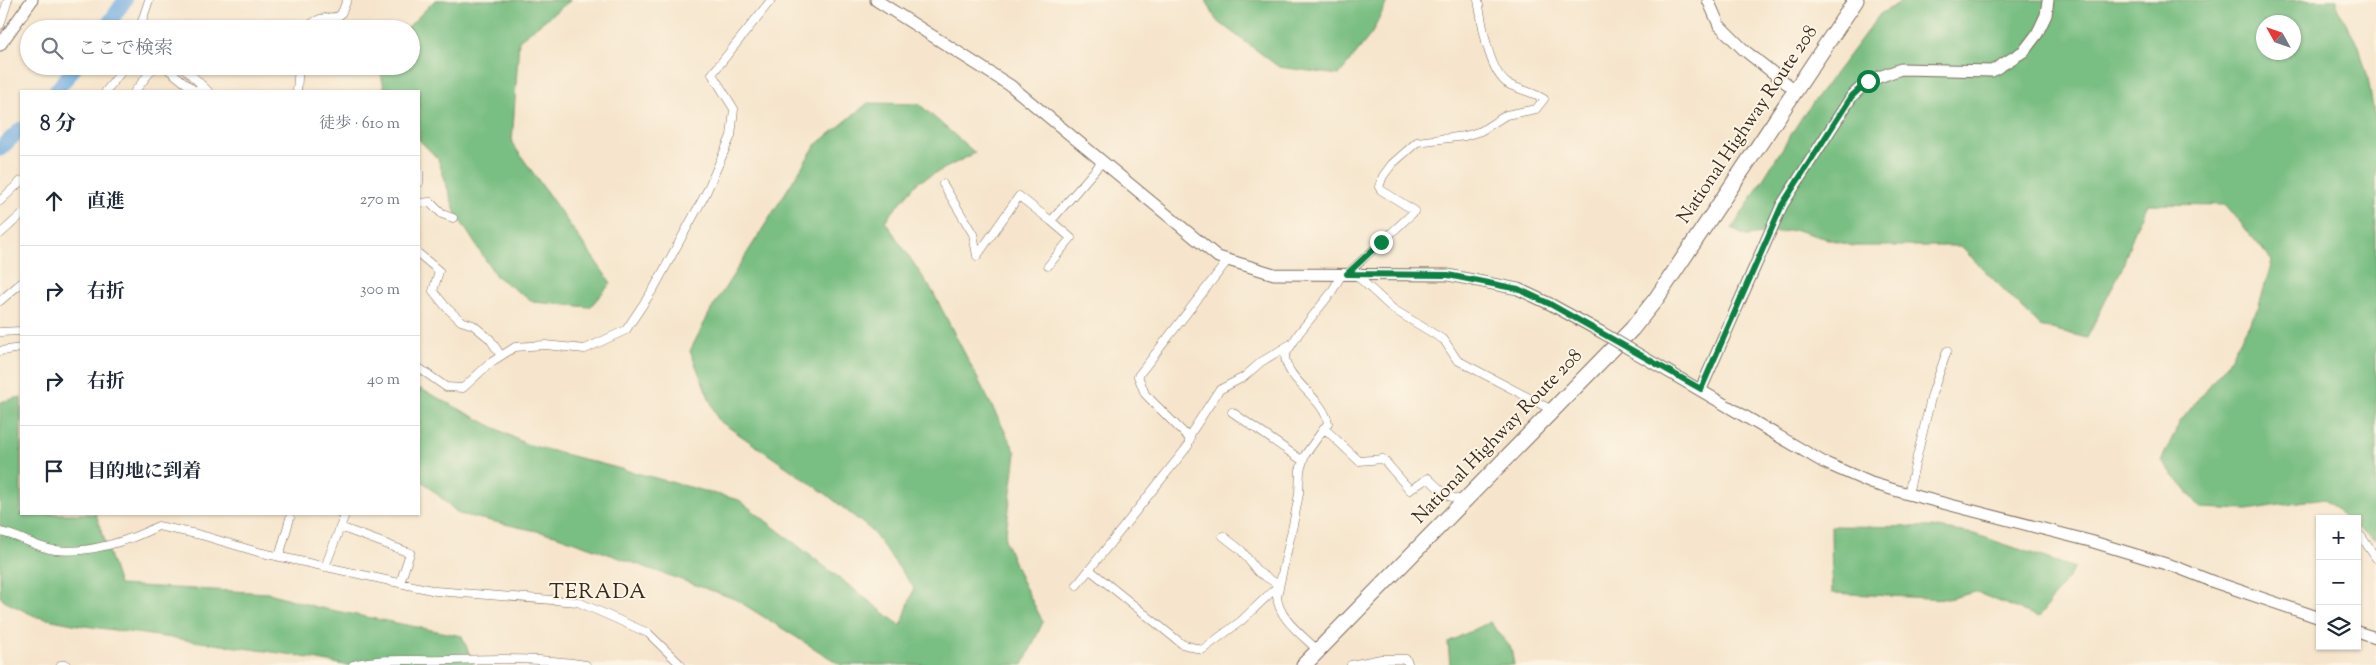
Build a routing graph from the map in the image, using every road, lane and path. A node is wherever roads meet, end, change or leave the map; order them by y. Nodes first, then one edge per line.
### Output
1 (8, 0) edge
2 (32, 0) edge
3 (149, 0) edge
4 (347, 0) edge
5 (771, 0) edge
6 (876, 0) edge
7 (1478, 0) edge
8 (1708, 0) edge
9 (1856, 0) edge
10 (2048, 0) edge
11 (142, 20) edge
12 (317, 20) edge
13 (0, 25) edge
14 (0, 45) edge
15 (119, 75) edge
16 (148, 75) edge
17 (175, 75) edge
18 (191, 75) edge
19 (298, 75) edge
20 (206, 89) edge
21 (107, 90) edge
22 (136, 90) edge
23 (194, 90) edge
24 (297, 90) edge
25 (1795, 90) junction
26 (1102, 162) junction
27 (20, 182) edge
28 (943, 184) dead end
29 (0, 201) edge
30 (420, 203) edge
31 (20, 216) edge
32 (453, 218) dead end
33 (1051, 221) junction
34 (0, 234) edge
35 (420, 255) edge
36 (1228, 260) junction
37 (1048, 266) dead end
38 (1348, 274) junction
39 (20, 284) edge
40 (0, 301) edge
41 (20, 331) edge
42 (0, 332) edge
43 (1291, 344) junction
44 (20, 348) edge
45 (0, 351) edge
46 (1948, 352) dead end
47 (501, 356) junction
48 (420, 369) edge
49 (1701, 389) junction
50 (1552, 410) junction
51 (1232, 412) dead end
52 (1324, 428) junction
53 (1190, 439) junction
54 (1303, 461) junction
55 (1908, 494) junction
56 (1464, 501) junction
57 (342, 515) edge
58 (290, 518) dead end
59 (340, 527) junction
60 (0, 532) edge
61 (1222, 536) dead end
62 (2361, 536) dead end
63 (279, 557) junction
64 (2376, 558) edge
65 (325, 567) junction
66 (1090, 570) junction
67 (400, 583) junction
68 (1077, 585) dead end
69 (1278, 586) junction
70 (2316, 617) edge
71 (2361, 633) edge
72 (2376, 638) edge
73 (1318, 651) junction
74 (61, 665) edge
75 (66, 665) edge
76 (353, 665) edge
77 (586, 665) edge
78 (680, 665) edge
79 (1304, 665) edge
80 (1351, 665) edge
81 (1409, 665) edge

1 - 13 street
2 - 14 street
3 - 11 street
4 - 12 street
5 - 47 street
6 - 26 street
7 - 38 street
8 - 25 street
9 - 25 highway, National Highway Route 208
10 - 49 street
15 - 21 street
16 - 22 street
17 - 23 street
18 - 20 street
19 - 24 street
25 - 50 highway, National Highway Route 208
26 - 33 street
26 - 36 street
27 - 29 street
28 - 33 street
30 - 32 street
31 - 34 street
33 - 37 street
35 - 47 street
36 - 38 street
36 - 53 street
38 - 43 street
38 - 49 street, bridge
38 - 50 street
39 - 40 street
41 - 42 street
43 - 52 street
43 - 53 street
44 - 45 street
46 - 55 street
47 - 48 street
49 - 55 street
50 - 56 highway, National Highway Route 208
51 - 54 street
52 - 54 street
52 - 56 street
53 - 66 street
54 - 69 street
55 - 70 street
56 - 73 highway, National Highway Route 208
57 - 59 street
58 - 63 street
59 - 65 street
59 - 67 street
60 - 63 street
61 - 69 street
62 - 64 street
63 - 65 street
65 - 67 street
66 - 68 street
66 - 69 street
67 - 78 street
69 - 73 street
71 - 72 street
73 - 79 highway, National Highway Route 208
74 - 75 street
76 - 77 street
80 - 81 street

